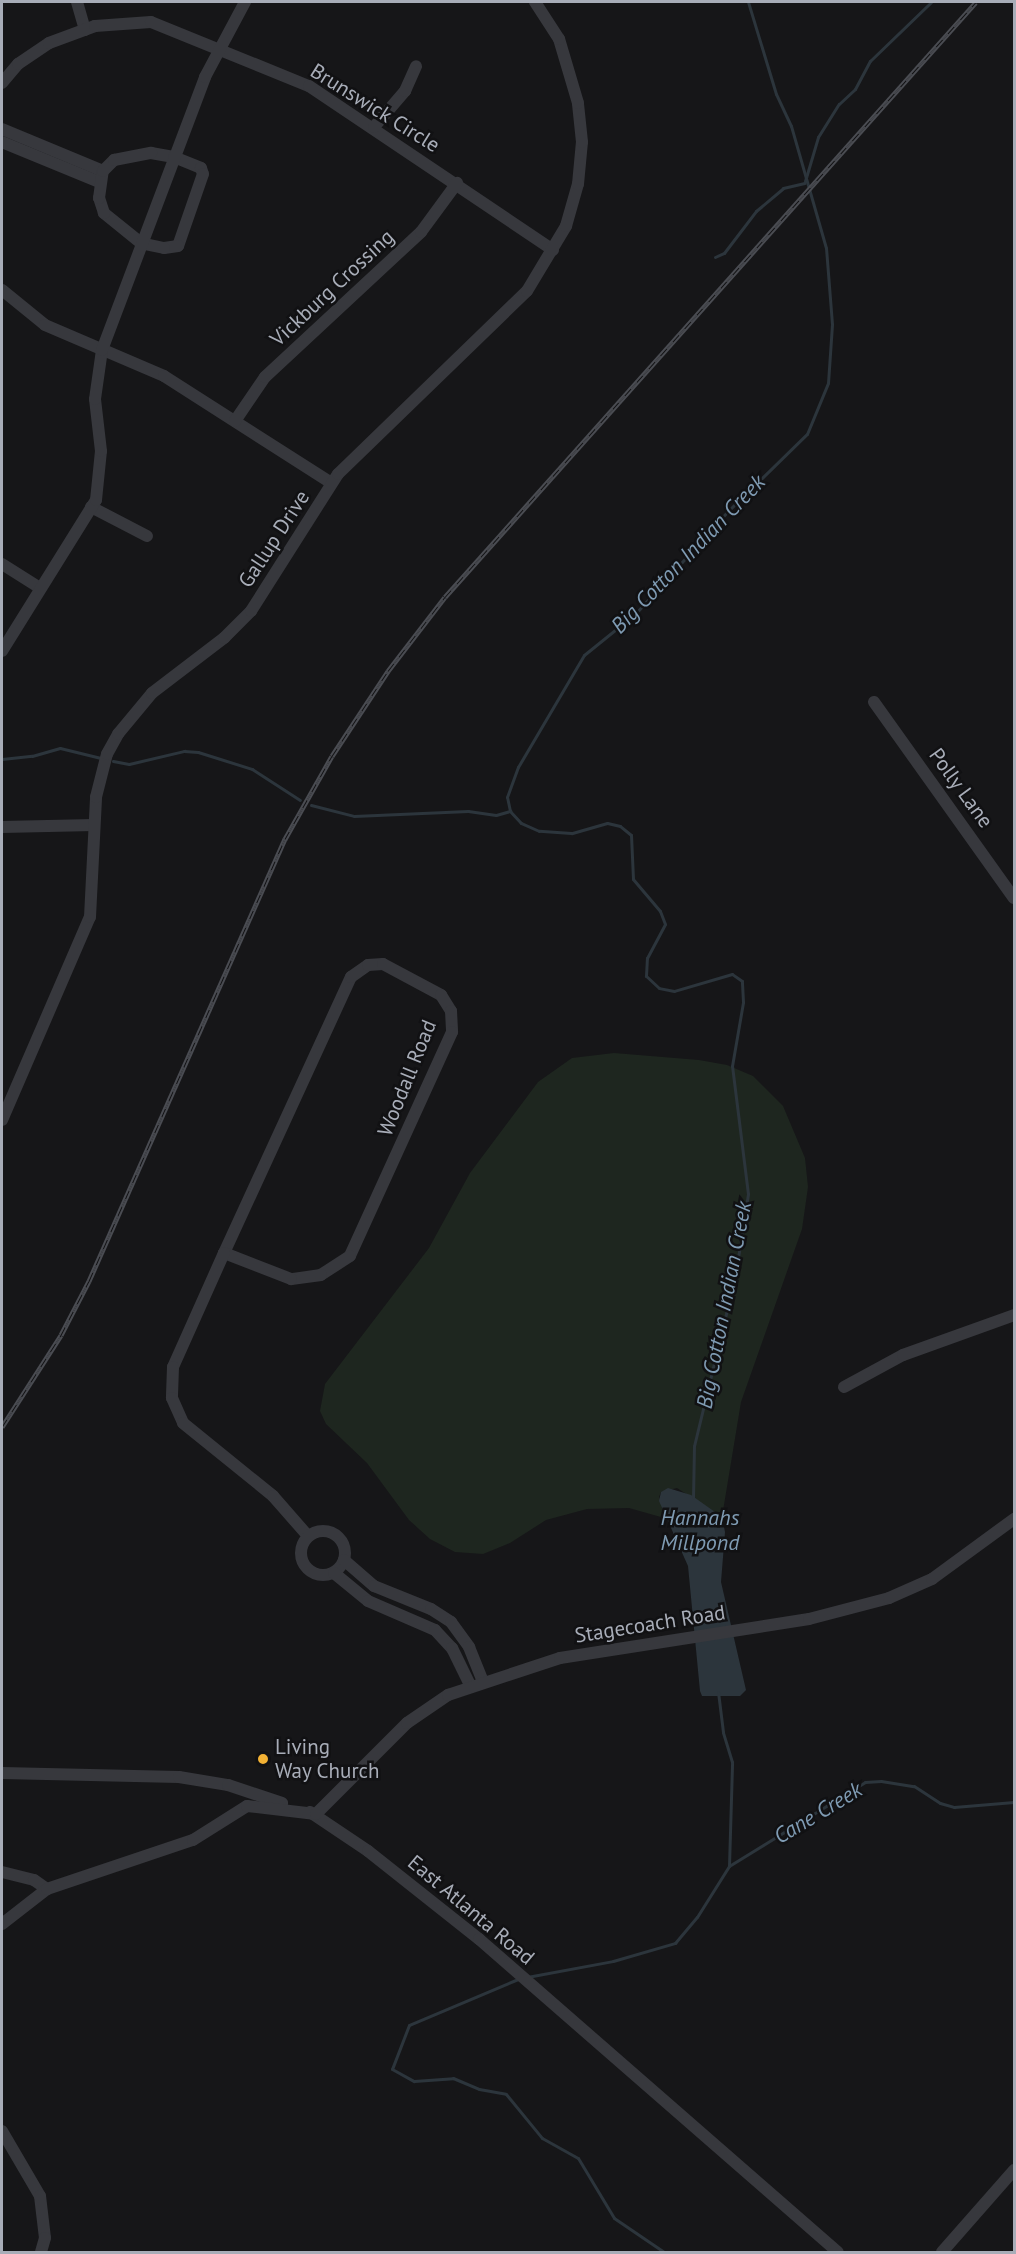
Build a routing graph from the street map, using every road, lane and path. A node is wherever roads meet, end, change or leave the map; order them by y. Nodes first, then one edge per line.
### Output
1 (77, 2) edge
2 (245, 2) edge
3 (535, 2) edge
4 (85, 30) junction
5 (218, 48) junction
6 (416, 66) dead end
7 (2, 83) edge
8 (374, 127) junction
9 (2, 129) edge
10 (2, 142) edge
11 (174, 158) junction
12 (101, 176) junction
13 (457, 183) junction
14 (141, 243) junction
15 (553, 250) junction
16 (2, 290) edge
17 (102, 350) junction
18 (234, 421) junction
19 (332, 483) junction
20 (91, 507) junction
21 (147, 537) dead end
22 (2, 564) edge
23 (40, 588) junction
24 (2, 651) edge
25 (874, 702) dead end
26 (94, 825) junction
27 (2, 827) edge
28 (1014, 898) edge
29 (2, 1120) edge
30 (224, 1252) junction
31 (1014, 1315) edge
32 (844, 1387) dead end
33 (1014, 1519) edge
34 (308, 1536) junction
35 (344, 1560) junction
36 (334, 1573) junction
37 (483, 1682) junction
38 (471, 1687) junction
39 (2, 1773) edge
40 (316, 1814) junction
41 (2, 1872) edge
42 (47, 1889) junction
43 (2, 1924) edge
44 (2, 2131) edge
45 (1014, 2170) edge
46 (41, 2253) edge
47 (838, 2253) edge
48 (942, 2253) edge

1 - 4 street
2 - 5 street
3 - 15 street, Gallup Drive
4 - 5 street, Brunswick Circle
4 - 7 street, Brunswick Circle
5 - 8 street, Brunswick Circle
5 - 11 street
6 - 8 street
8 - 13 street, Brunswick Circle
9 - 12 street
10 - 12 street
11 - 12 street
11 - 14 street
11 - 14 street
12 - 14 street
13 - 15 street, Brunswick Circle
13 - 18 street, Vickburg Crossing
14 - 17 street
15 - 19 street, Gallup Drive
16 - 17 street
17 - 18 street
17 - 20 street
18 - 19 street
19 - 26 street, Gallup Drive
20 - 21 street
20 - 23 street
22 - 23 street
23 - 24 street
25 - 28 street, Polly Lane
26 - 27 street
26 - 29 street, Gallup Drive
30 - 30 street, Woodall Road
30 - 34 street, Woodall Road
31 - 32 street
33 - 37 street, Stagecoach Road
34 - 35 street
34 - 36 street
35 - 36 street
35 - 37 street
36 - 38 street
37 - 38 street, Stagecoach Road
38 - 40 street, Stagecoach Road
39 - 40 street, East Atlanta Road
40 - 42 street
40 - 47 street, East Atlanta Road
41 - 42 street
42 - 43 street
44 - 46 street
45 - 48 street

